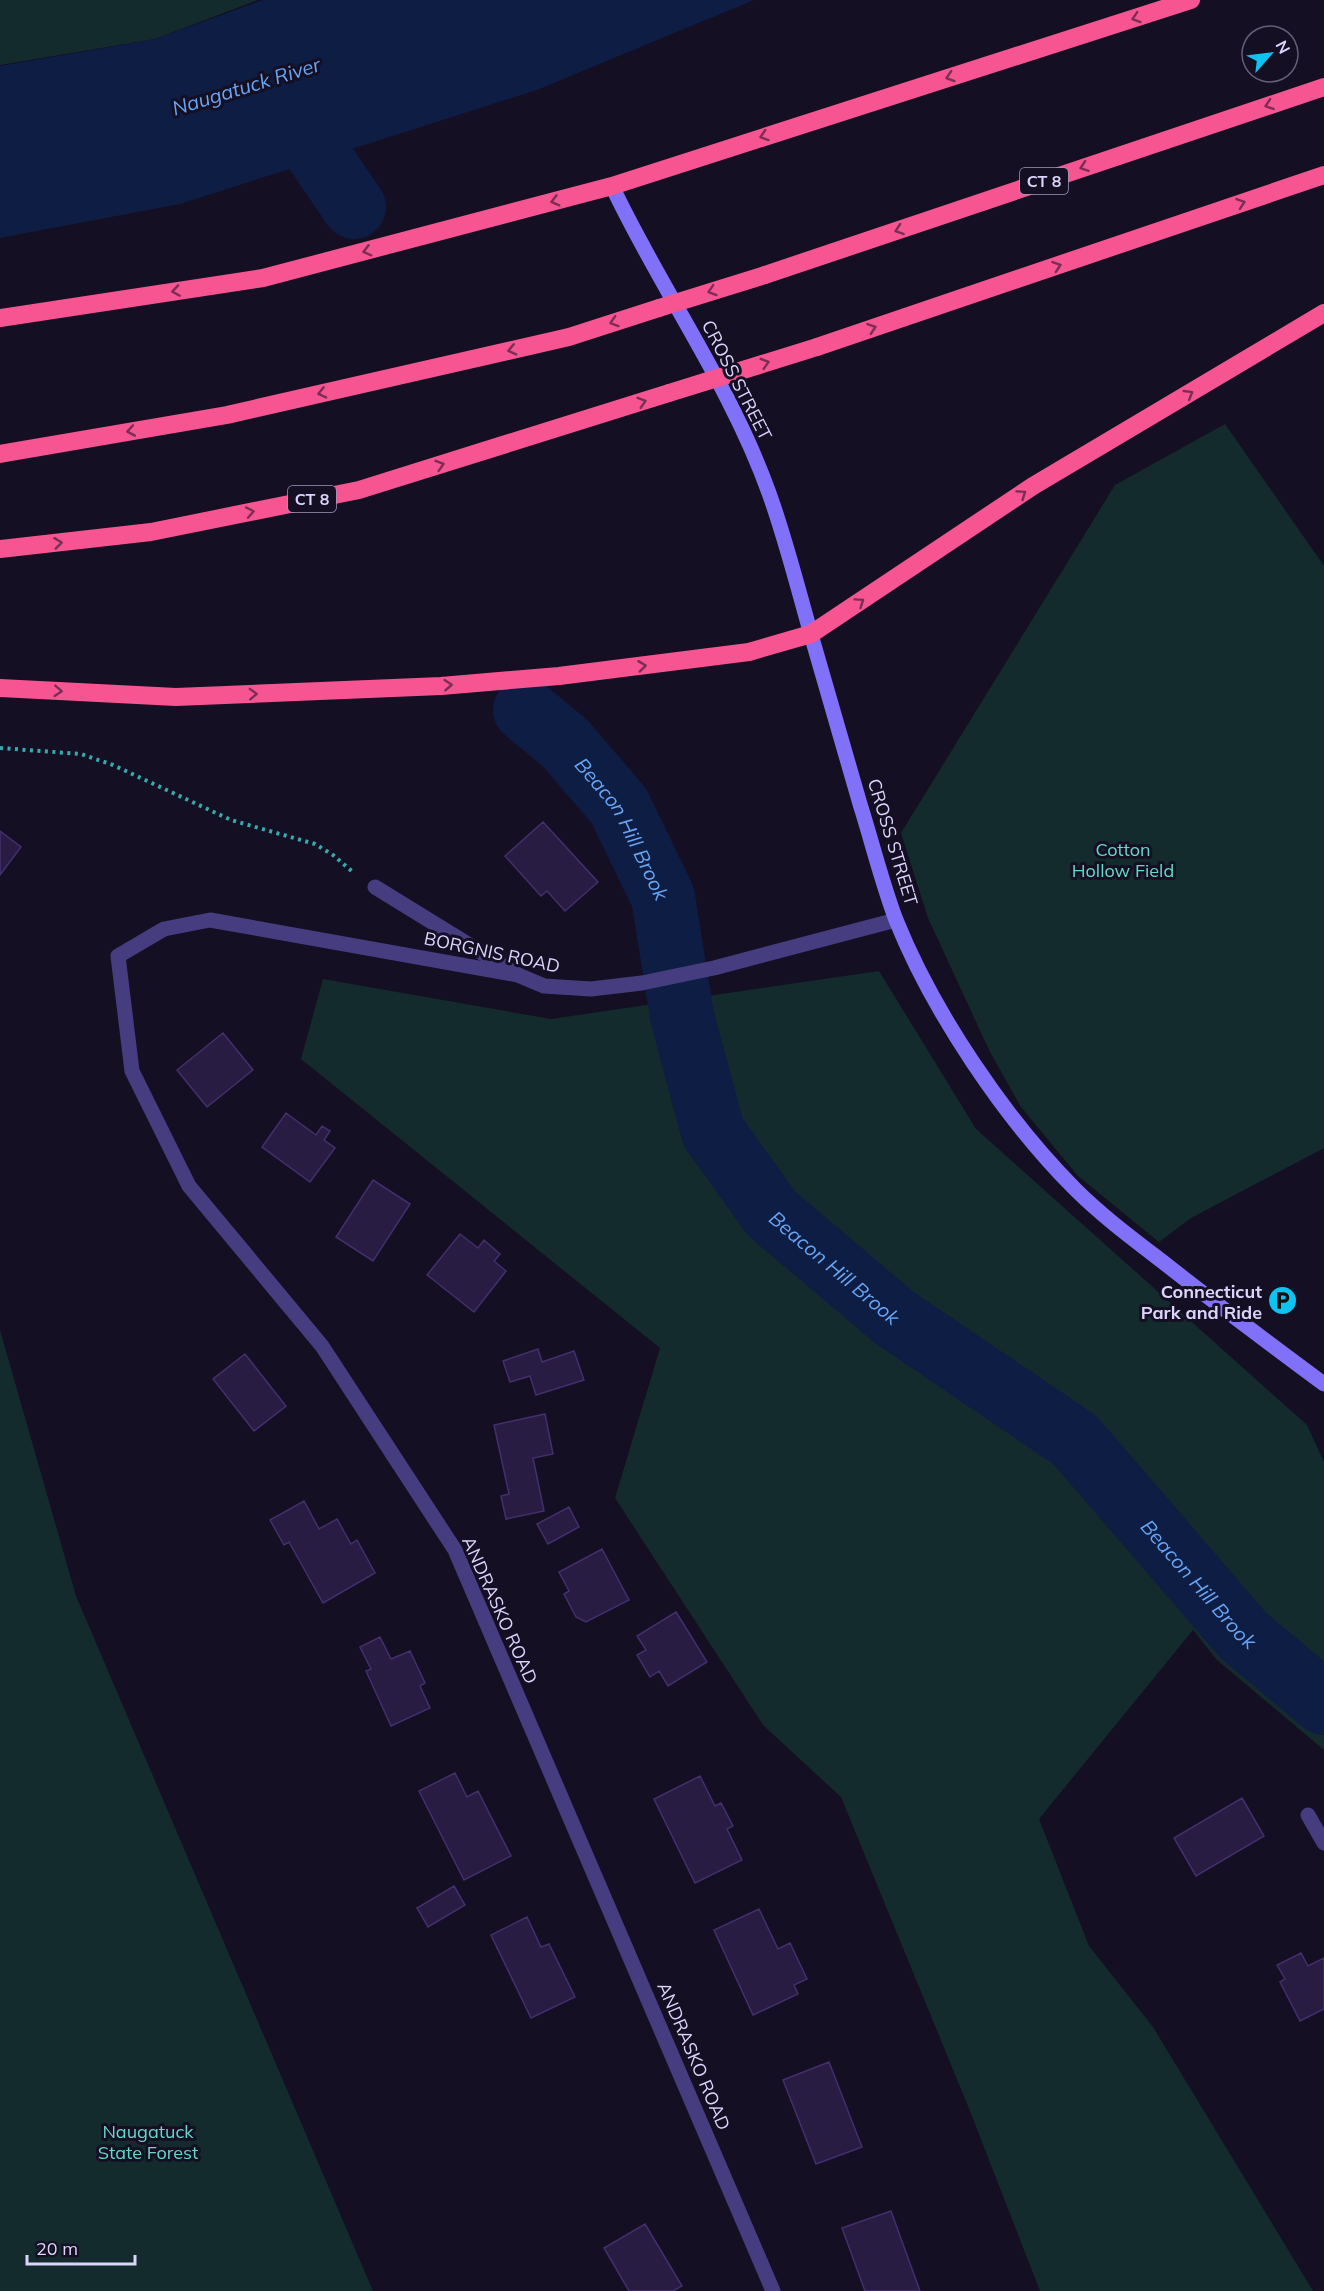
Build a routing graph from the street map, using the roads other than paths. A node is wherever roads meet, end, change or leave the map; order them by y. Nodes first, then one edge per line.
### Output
1 (1191, 0) edge
2 (1324, 87) edge
3 (1324, 175) edge
4 (612, 186) junction
5 (1324, 313) edge
6 (0, 318) edge
7 (0, 454) edge
8 (0, 549) edge
9 (811, 634) junction
10 (0, 688) edge
11 (375, 887) road end
12 (897, 920) junction
13 (118, 956) joint
14 (518, 975) junction
15 (1324, 1384) edge
16 (1308, 1815) dead end
17 (1324, 1843) edge
18 (773, 2291) edge

1 -> 4 highway
2 -> 7 highway, CT 8, bridge
8 -> 3 highway, CT 8, bridge
4 -> 6 highway
4 - 9 street, CROSS STREET
9 -> 5 highway
10 -> 9 highway
9 - 12 street, CROSS STREET
11 - 14 street
12 - 14 street, BORGNIS ROAD
12 - 15 street, CROSS STREET
13 - 14 street, BORGNIS ROAD
13 - 18 street, ANDRASKO ROAD
16 - 17 street

